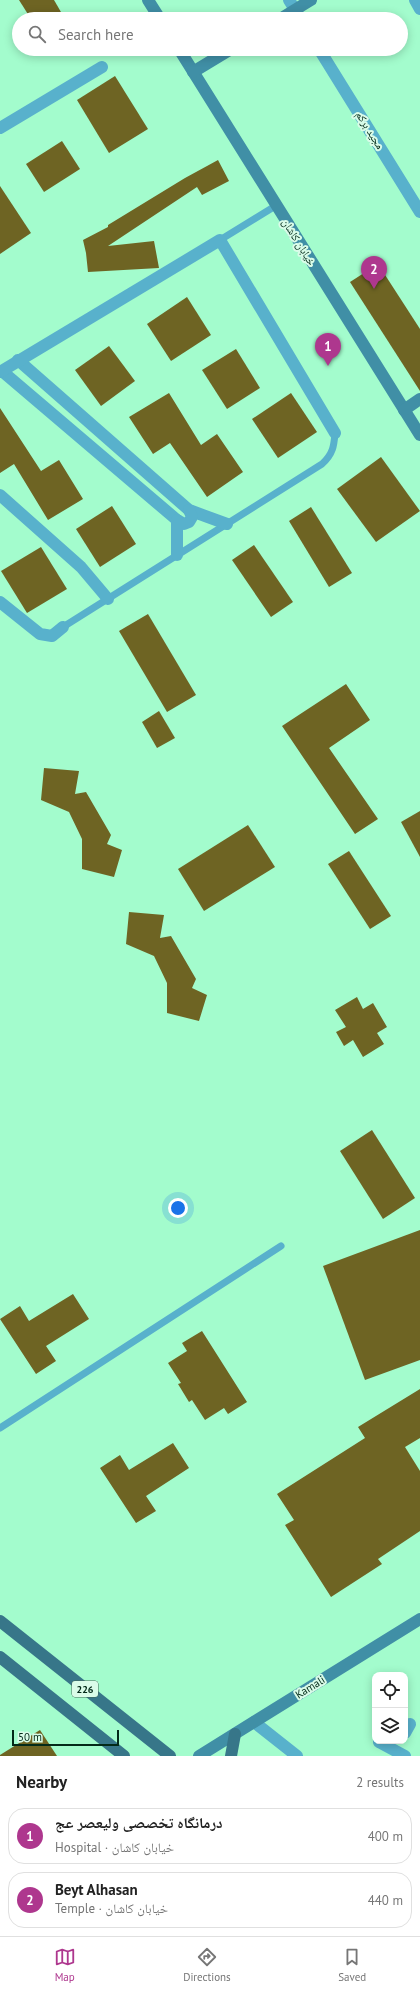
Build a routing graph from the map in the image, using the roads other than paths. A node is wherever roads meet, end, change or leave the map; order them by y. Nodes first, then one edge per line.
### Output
1 (148, 0) edge
2 (311, 0) edge
3 (415, 0) edge
4 (420, 9) edge
5 (295, 10) edge
6 (156, 12) edge
7 (183, 56) edge
8 (219, 56) edge
9 (323, 56) edge
10 (102, 67) dead end
11 (193, 72) junction
12 (0, 128) edge
13 (277, 205) junction
14 (420, 212) edge
15 (220, 240) junction
16 (18, 360) junction
17 (1, 372) edge
18 (420, 399) edge
19 (404, 410) junction
20 (335, 433) joint
21 (420, 435) edge
22 (0, 495) edge
23 (189, 510) junction
24 (176, 520) junction
25 (227, 524) junction
26 (177, 555) junction
27 (108, 599) junction
28 (0, 602) edge
29 (63, 627) joint
30 (281, 1246) dead end
31 (0, 1428) edge
32 (420, 1619) edge
33 (0, 1621) edge
34 (0, 1657) edge
35 (254, 1722) junction
36 (235, 1734) junction
37 (385, 1744) edge
38 (400, 1749) edge
39 (124, 1756) edge
40 (170, 1756) edge
41 (199, 1756) edge
42 (230, 1756) edge
43 (297, 1756) edge

1 - 6 street
2 - 5 street
3 - 4 street
7 - 11 street, خیابان کاشان
8 - 11 street
9 - 14 street, مجید برکم
10 - 12 street
11 - 13 street, خیابان کاشان
13 - 15 lane
13 - 19 street, خیابان کاشان
15 - 16 street
15 - 20 street
16 - 17 street
16 - 23 street
17 - 24 street
18 - 19 street
19 - 21 street, خیابان کاشان
20 - 25 lane
22 - 27 street
23 - 24 street
23 - 25 street
24 - 26 street
25 - 26 lane
26 - 27 lane
27 - 29 lane
28 - 29 street
30 - 31 lane
32 - 35 street, Kamali
33 - 40 main road, 226
34 - 39 main road, 226
35 - 36 street, Kamali
35 - 43 street
36 - 41 street, Kamali
36 - 42 main road
37 - 38 street

